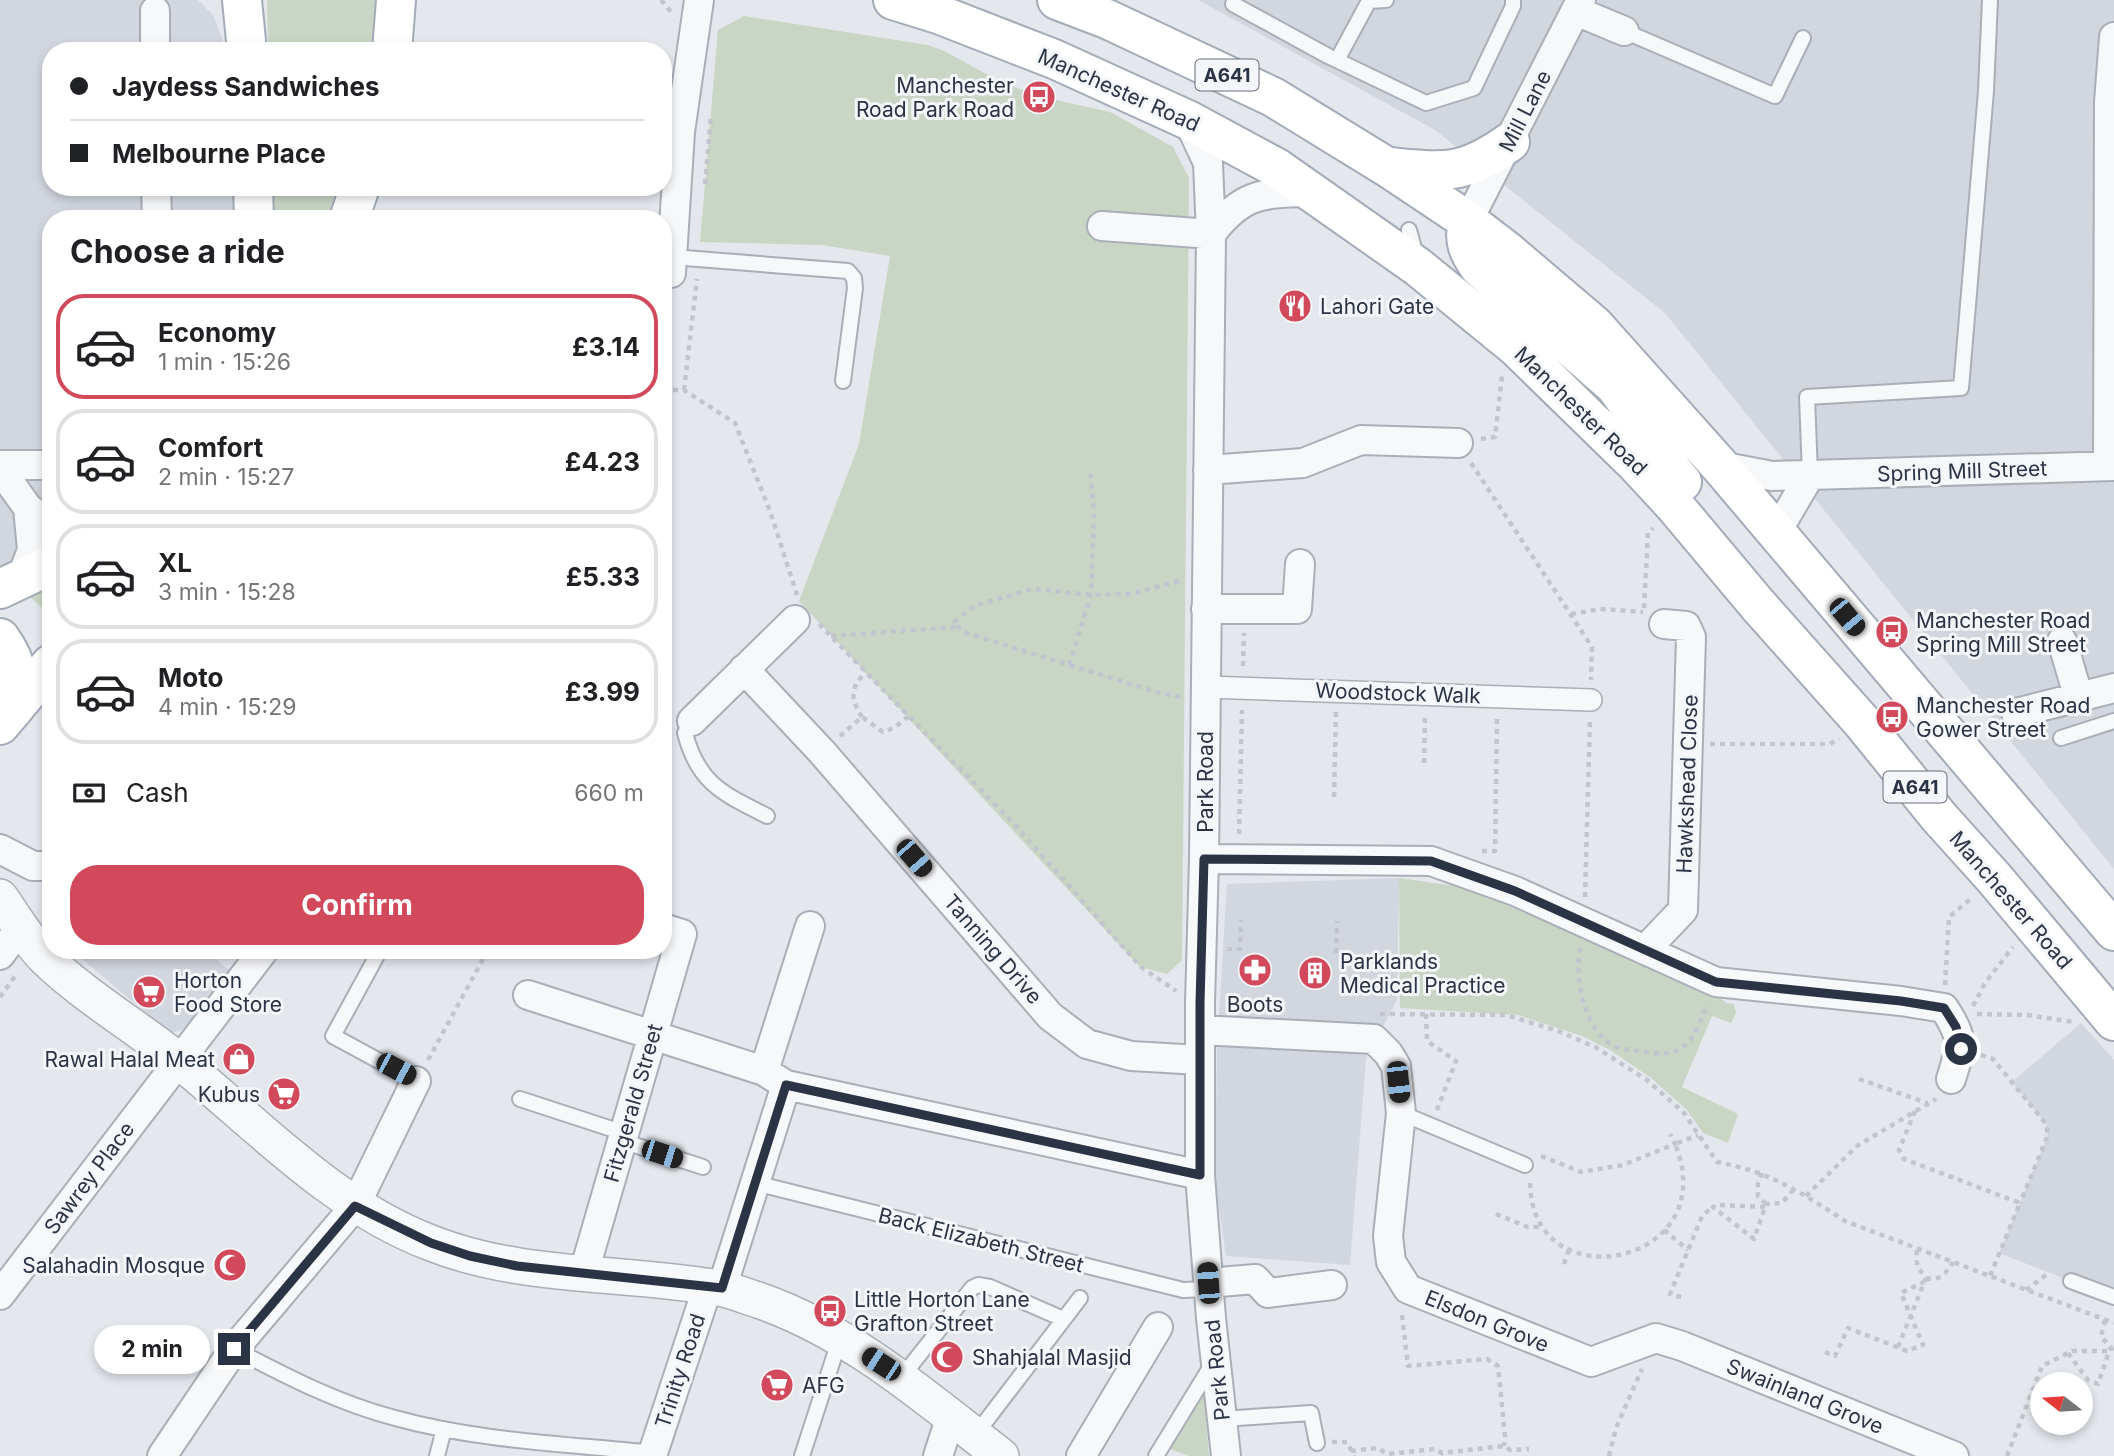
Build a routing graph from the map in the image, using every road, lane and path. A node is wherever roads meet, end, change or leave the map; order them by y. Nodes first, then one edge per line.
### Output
1 (220, 0) edge
2 (699, 0) edge
3 (893, 0) edge
4 (1058, 0) edge
5 (1386, 0) edge
6 (1513, 0) edge
7 (1990, 0) edge
8 (1233, 4) dead end
9 (1579, 6) edge
10 (155, 11) dead end
11 (245, 28) edge
12 (1624, 31) joint
13 (2114, 37) edge
14 (1803, 38) dead end
15 (155, 42) edge
16 (1337, 60) junction
17 (2112, 102) edge
18 (1188, 120) junction
19 (672, 127) edge
20 (1510, 142) junction
21 (1387, 167) junction
22 (1311, 192) junction
23 (1468, 221) junction
24 (1102, 226) dead end
25 (1409, 230) dead end
26 (1211, 234) junction
27 (672, 265) edge
28 (1418, 267) junction
29 (843, 381) dead end
30 (672, 390) edge
31 (1618, 402) junction
32 (1665, 433) dead end
33 (1458, 443) joint
34 (42, 465) edge
35 (1720, 466) junction
36 (2111, 466) edge
37 (0, 467) edge
38 (1090, 468) dead end
39 (1208, 470) junction
40 (1810, 475) junction
41 (1674, 505) junction
42 (40, 516) edge
43 (1776, 533) junction
44 (1300, 564) dead end
45 (1207, 573) junction
46 (24, 578) edge
47 (1091, 595) junction
48 (1757, 604) junction
49 (1206, 609) junction
50 (802, 612) junction
51 (1571, 614) junction
52 (1654, 618) junction
53 (958, 627) junction
54 (831, 636) junction
55 (0, 638) edge
56 (2062, 641) dead end
57 (1069, 665) junction
58 (744, 669) junction
59 (866, 672) junction
60 (42, 675) edge
61 (2114, 688) edge
62 (1336, 691) junction
63 (1205, 694) junction
64 (1426, 694) junction
65 (2078, 695) junction
66 (1498, 697) junction
67 (1591, 700) junction
68 (2016, 713) dead end
69 (909, 716) junction
70 (862, 717) junction
71 (7, 718) edge
72 (692, 721) joint
73 (2114, 721) edge
74 (1862, 722) junction
75 (2061, 738) dead end
76 (1688, 743) junction
77 (822, 752) junction
78 (1424, 763) dead end
79 (1334, 797) dead end
80 (766, 816) dead end
81 (0, 849) edge
82 (1481, 850) dead end
83 (1204, 859) junction
84 (42, 866) edge
85 (1994, 878) junction
86 (0, 897) edge
87 (1337, 921) dead end
88 (1584, 922) junction
89 (810, 926) dead end
90 (2034, 926) junction
91 (2114, 931) edge
92 (10, 941) edge
93 (1645, 950) junction
94 (1336, 953) dead end
95 (42, 957) edge
96 (47, 959) edge
97 (252, 959) edge
98 (375, 959) edge
99 (483, 959) edge
100 (667, 959) edge
101 (1738, 984) junction
102 (528, 995) dead end
103 (2106, 1012) edge
104 (1426, 1014) junction
105 (1200, 1017) junction
106 (1951, 1017) junction
107 (1376, 1027) junction
108 (652, 1035) junction
109 (1603, 1037) junction
110 (1595, 1047) junction
111 (1200, 1060) junction
112 (178, 1061) junction
113 (775, 1078) junction
114 (1858, 1079) dead end
115 (1951, 1079) joint
116 (416, 1081) junction
117 (520, 1099) dead end
118 (1928, 1104) junction
119 (1914, 1111) junction
120 (1401, 1113) junction
121 (1430, 1125) junction
122 (1670, 1134) dead end
123 (1698, 1135) junction
124 (623, 1137) junction
125 (1675, 1144) junction
126 (703, 1167) dead end
127 (1530, 1168) junction
128 (1762, 1173) junction
129 (1200, 1175) junction
130 (755, 1183) junction
131 (1794, 1189) junction
132 (1806, 1196) junction
133 (2020, 1203) junction
134 (355, 1206) junction
135 (1765, 1206) junction
136 (1713, 1207) junction
137 (1496, 1214) dead end
138 (1544, 1227) junction
139 (1664, 1230) junction
140 (1918, 1247) junction
141 (1569, 1249) junction
142 (1688, 1250) junction
143 (1953, 1262) junction
144 (1563, 1264) dead end
145 (584, 1272) junction
146 (2050, 1272) dead end
147 (1990, 1276) junction
148 (1925, 1280) junction
149 (2071, 1281) dead end
150 (1332, 1285) dead end
151 (1208, 1286) junction
152 (715, 1287) junction
153 (2026, 1290) junction
154 (0, 1295) edge
155 (1681, 1297) dead end
156 (2114, 1297) edge
157 (1080, 1298) dead end
158 (1402, 1315) dead end
159 (1910, 1316) junction
160 (1063, 1320) junction
161 (2105, 1320) junction
162 (2114, 1323) edge
163 (1158, 1327) dead end
164 (840, 1338) junction
165 (1656, 1338) junction
166 (1898, 1347) junction
167 (234, 1349) junction
168 (2112, 1349) edge
169 (1825, 1352) dead end
170 (2068, 1353) junction
171 (1215, 1359) junction
172 (901, 1378) junction
173 (1222, 1419) junction
174 (444, 1429) junction
175 (976, 1436) edge
176 (1317, 1443) joint
177 (1504, 1446) junction
178 (1529, 1449) dead end
179 (1352, 1454) edge
180 (652, 1455) edge
181 (162, 1456) edge
182 (437, 1456) edge
183 (802, 1456) edge
184 (938, 1456) edge
185 (1081, 1456) edge
186 (1156, 1456) edge
187 (1226, 1456) edge
188 (1609, 1456) edge
189 (1954, 1456) edge
190 (2007, 1456) edge

1 - 11 main road
2 - 19 street
3 - 18 main road, Manchester Road / A641
4 - 21 main road, A641
5 - 16 lane
6 - 16 lane
7 - 40 lane
8 - 16 lane
9 - 12 street
9 - 20 street, Mill Lane
10 - 15 street
12 - 14 lane
13 - 17 street
17 - 36 street
18 - 22 main road, Manchester Road / A641
18 - 26 street, Park Road
20 - 21 main road
20 - 23 street, Mill Lane
21 - 23 main road, A641
22 - 26 street
22 - 28 main road, Manchester Road / A641
23 - 28 main road
23 - 31 main road
23 - 35 main road, A641
24 - 26 street
25 - 28 lane
26 - 39 street, Park Road
27 - 29 lane
28 - 41 main road, Manchester Road / A641
30 - 50 path
31 - 32 lane
31 - 48 main road
33 - 39 street
33 - 51 path
34 - 37 street
35 - 40 street, Spring Mill Street
35 - 43 main road, A641
36 - 40 street, Spring Mill Street
37 - 42 street
38 - 47 path
39 - 45 street, Park Road
40 - 43 street
41 - 48 main road, Manchester Road / A641
41 - 52 path
42 - 46 street
43 - 91 main road, A641
44 - 49 street
45 - 47 path
45 - 49 street, Park Road
47 - 53 path
47 - 57 path
48 - 74 main road, Manchester Road / A641
49 - 63 street, Park Road
50 - 54 path
50 - 58 street
51 - 52 path
51 - 67 path
52 - 76 street, Hawkshead Close
53 - 54 path
53 - 57 path
54 - 59 path
55 - 71 main road
56 - 65 street
57 - 63 path
58 - 72 street
58 - 77 street, Tanning Drive
59 - 69 path
59 - 70 path
60 - 71 main road
61 - 65 street
62 - 63 street, Woodstock Walk
62 - 64 street, Woodstock Walk
62 - 79 path
63 - 83 street, Park Road
64 - 66 street, Woodstock Walk
64 - 78 path
65 - 68 street
66 - 67 street, Woodstock Walk
66 - 82 path
67 - 88 path
69 - 70 path
69 - 105 path
70 - 77 path
72 - 80 lane
73 - 75 lane
74 - 76 path
74 - 85 main road, Manchester Road / A641
76 - 93 street, Hawkshead Close
77 - 111 street, Tanning Drive
81 - 84 street
83 - 88 street
83 - 105 street, Park Road
85 - 90 main road, Manchester Road / A641
85 - 106 path
86 - 92 street
87 - 94 path
88 - 93 street
88 - 109 path
89 - 113 street, Trinity Road
90 - 103 main road, Manchester Road / A641
90 - 106 path
92 - 95 street
93 - 101 street
96 - 112 street
97 - 112 street, Sawrey Place
98 - 116 lane
99 - 116 path
100 - 108 street, Fitzgerald Street
101 - 106 street
101 - 109 path
102 - 108 street
103 - 106 path
104 - 107 path
104 - 110 path
104 - 121 path
105 - 107 street
105 - 111 street, Park Road
106 - 115 street
106 - 133 path
107 - 120 street, Elsdon Grove
108 - 113 street
108 - 124 street, Fitzgerald Street
109 - 110 path
110 - 123 path
111 - 129 street, Park Road
112 - 134 street
112 - 154 street, Sawrey Place
113 - 129 street
113 - 130 street, Trinity Road
114 - 118 path
115 - 118 path
116 - 134 street
117 - 124 lane
118 - 119 path
119 - 132 path
119 - 133 path
120 - 121 lane
120 - 165 street, Elsdon Grove
121 - 127 lane
122 - 125 path
123 - 125 path
123 - 128 path
124 - 126 lane
124 - 145 street, Fitzgerald Street
125 - 127 path
125 - 139 path
127 - 138 path
128 - 131 path
128 - 135 path
129 - 151 street, Park Road
130 - 151 lane, Back Elizabeth Street
130 - 152 street, Trinity Road
131 - 132 path
131 - 135 path
132 - 140 path
133 - 147 path
134 - 145 street
134 - 167 street
135 - 136 path
135 - 136 path
136 - 142 path
137 - 138 path
138 - 141 path
139 - 141 path
139 - 142 path
140 - 143 path
140 - 148 path
141 - 144 path
142 - 155 path
143 - 147 path
143 - 148 path
145 - 152 street
146 - 153 path
147 - 153 path
148 - 159 path
148 - 159 path
149 - 156 lane
150 - 151 street
151 - 171 street, Park Road
152 - 164 street
152 - 180 street, Trinity Road
153 - 161 path
157 - 160 lane
158 - 177 path
159 - 166 path
159 - 166 path
160 - 172 lane
160 - 175 lane
161 - 162 path
161 - 168 path
163 - 185 street
164 - 172 street
164 - 183 lane
165 - 188 path
165 - 189 street, Swainland Grove
166 - 169 path
167 - 174 lane
167 - 181 street
168 - 170 path
168 - 170 path
170 - 190 path
171 - 173 street, Park Road
171 - 186 lane
172 - 175 street
173 - 176 lane
173 - 187 street, Park Road
174 - 180 lane
174 - 182 lane
175 - 184 street
176 - 179 path
177 - 178 path
177 - 179 path

